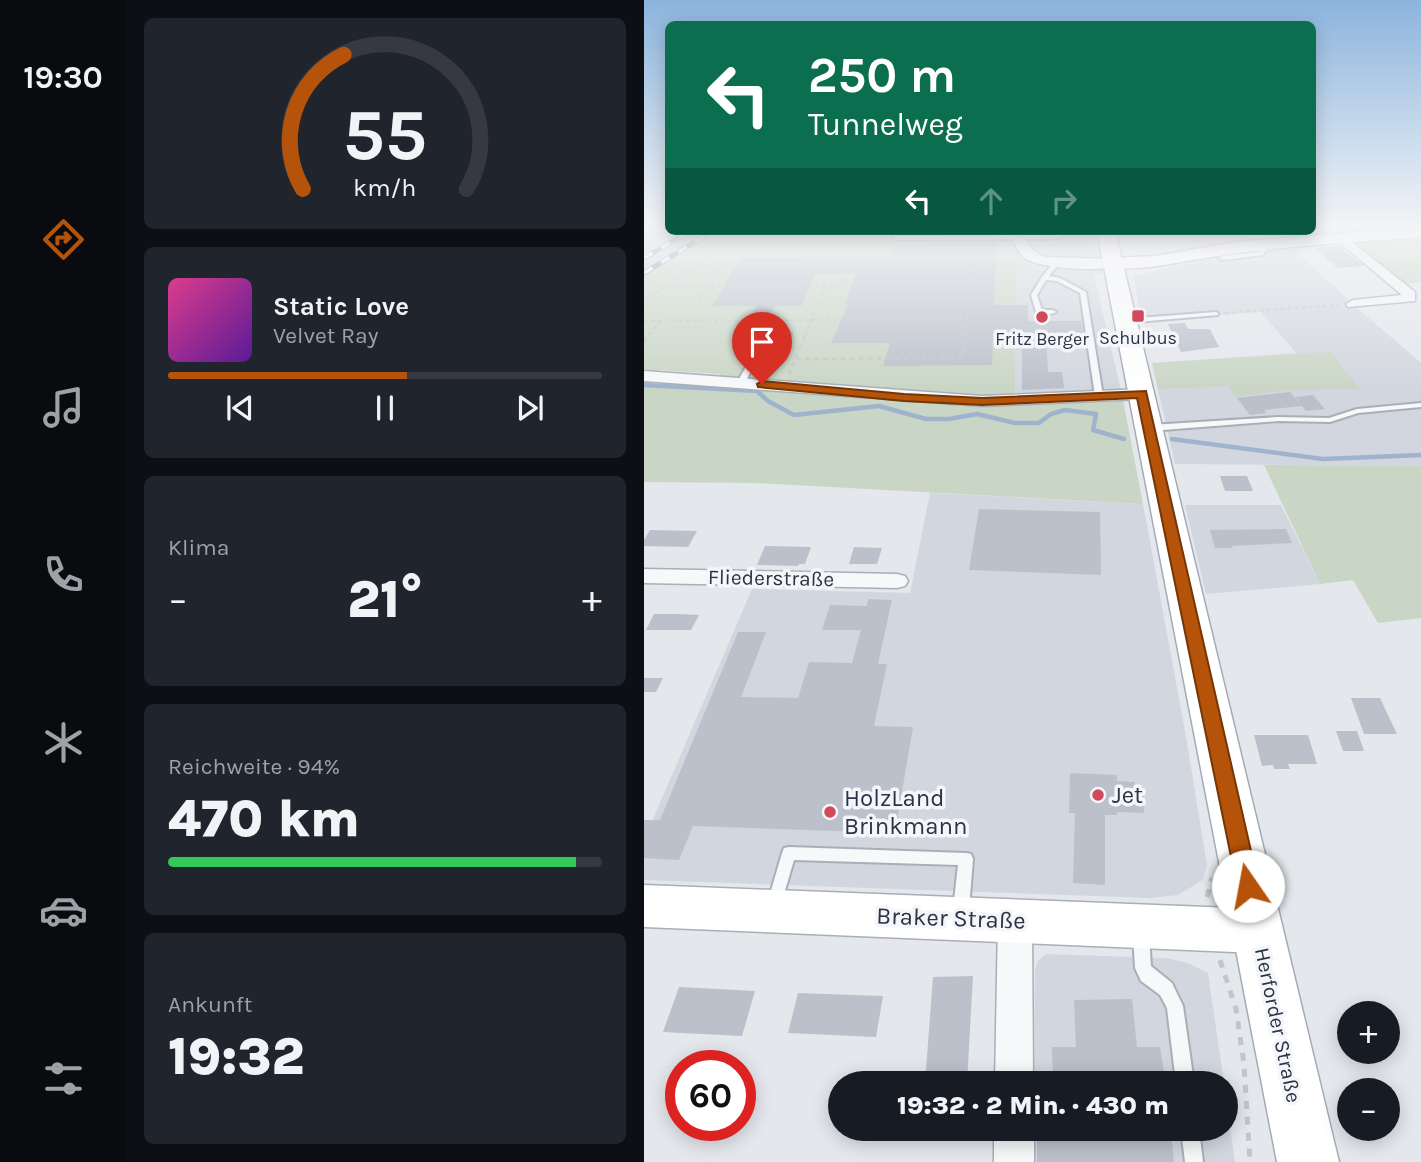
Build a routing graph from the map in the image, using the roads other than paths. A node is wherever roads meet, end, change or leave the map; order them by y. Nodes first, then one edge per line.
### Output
1 (1043, 279) edge
2 (1058, 279) edge
3 (1116, 279) edge
4 (1391, 279) edge
5 (1353, 304) road end
6 (1053, 312) dead end
7 (1216, 314) road end
8 (1125, 321) junction
9 (788, 334) dead end
10 (644, 376) edge
11 (741, 383) junction
12 (1100, 396) junction
13 (1421, 405) edge
14 (1146, 411) junction
15 (647, 581) edge
16 (897, 581) dead end
17 (644, 906) edge
18 (773, 911) junction
19 (960, 918) junction
20 (1015, 920) junction
21 (1140, 926) junction
22 (1236, 930) junction
23 (1014, 1071) edge
24 (1183, 1071) edge
25 (1014, 1141) edge
26 (1192, 1141) edge
27 (1014, 1162) edge
28 (1195, 1162) edge
29 (1308, 1162) edge

1 - 6 lane
2 - 12 lane
3 - 8 main road, Herforder Straße
4 - 5 street
7 - 8 lane
8 - 14 main road, Herforder Straße
9 - 11 lane
10 - 11 street
11 - 12 street
12 - 14 street
13 - 14 lane
14 - 22 main road, Herforder Straße
15 - 16 street, Fliederstraße
17 - 18 main road, Braker Straße
18 - 19 main road, Braker Straße
18 - 19 lane
19 - 20 main road, Braker Straße
20 - 21 main road, Braker Straße
20 - 23 street
21 - 22 main road, Braker Straße
21 - 24 lane
22 - 29 main road, Herforder Straße
25 - 27 street
26 - 28 lane

